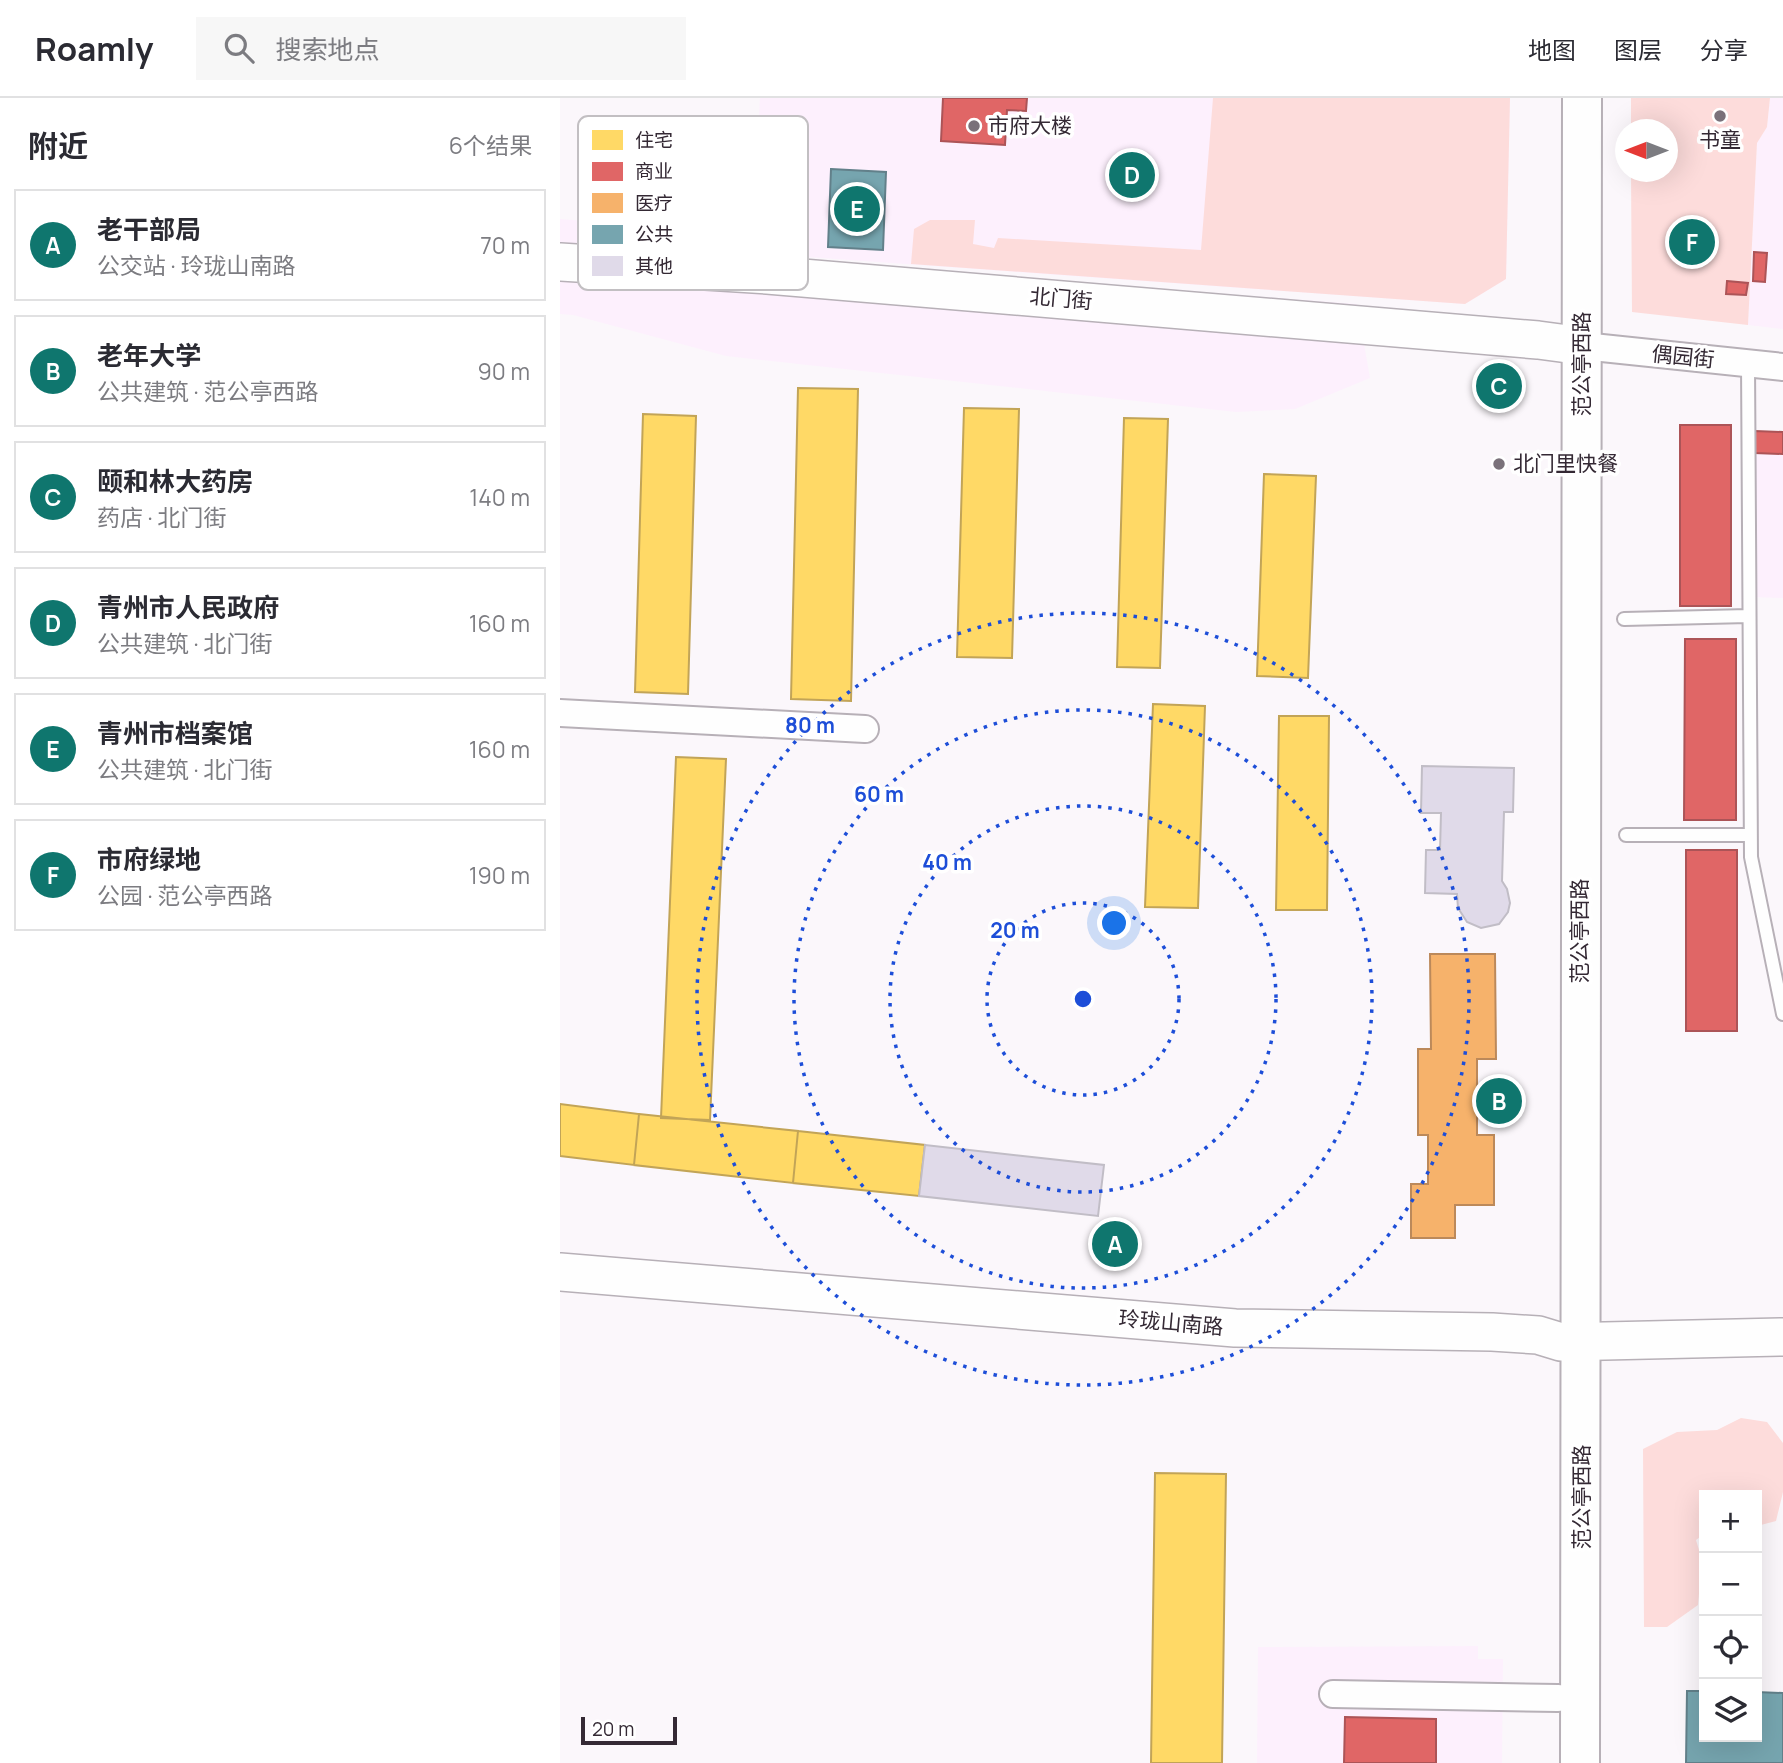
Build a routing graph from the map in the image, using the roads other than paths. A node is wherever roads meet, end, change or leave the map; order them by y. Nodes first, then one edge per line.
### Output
1 (1560, 98) edge
2 (1582, 98) edge
3 (560, 262) edge
4 (578, 263) edge
5 (808, 278) edge
6 (1572, 345) junction
7 (1748, 363) junction
8 (1783, 367) edge
9 (1748, 616) junction
10 (1624, 619) dead end
11 (560, 713) edge
12 (864, 729) dead end
13 (1626, 835) dead end
14 (1750, 835) junction
15 (1778, 965) edge
16 (1783, 1014) edge
17 (560, 1272) edge
18 (1783, 1337) edge
19 (1571, 1341) junction
20 (1332, 1694) dead end
21 (1558, 1698) junction
22 (1557, 1763) edge
23 (1580, 1763) edge

1 - 6 main road, 范公亭西路
2 - 6 main road, 范公亭西路
3 - 4 street, 北门街
5 - 6 street, 北门街
6 - 7 street, 偶园街
6 - 19 main road, 范公亭西路
7 - 8 street, 偶园街
7 - 9 lane
9 - 10 lane
9 - 14 lane
11 - 12 street
13 - 14 lane
14 - 15 lane
15 - 16 lane
17 - 19 street, 玲珑山南路
18 - 19 street, 玲珑山南路
19 - 21 main road, 范公亭西路
19 - 23 main road, 范公亭西路
20 - 21 street
21 - 22 main road, 范公亭西路

